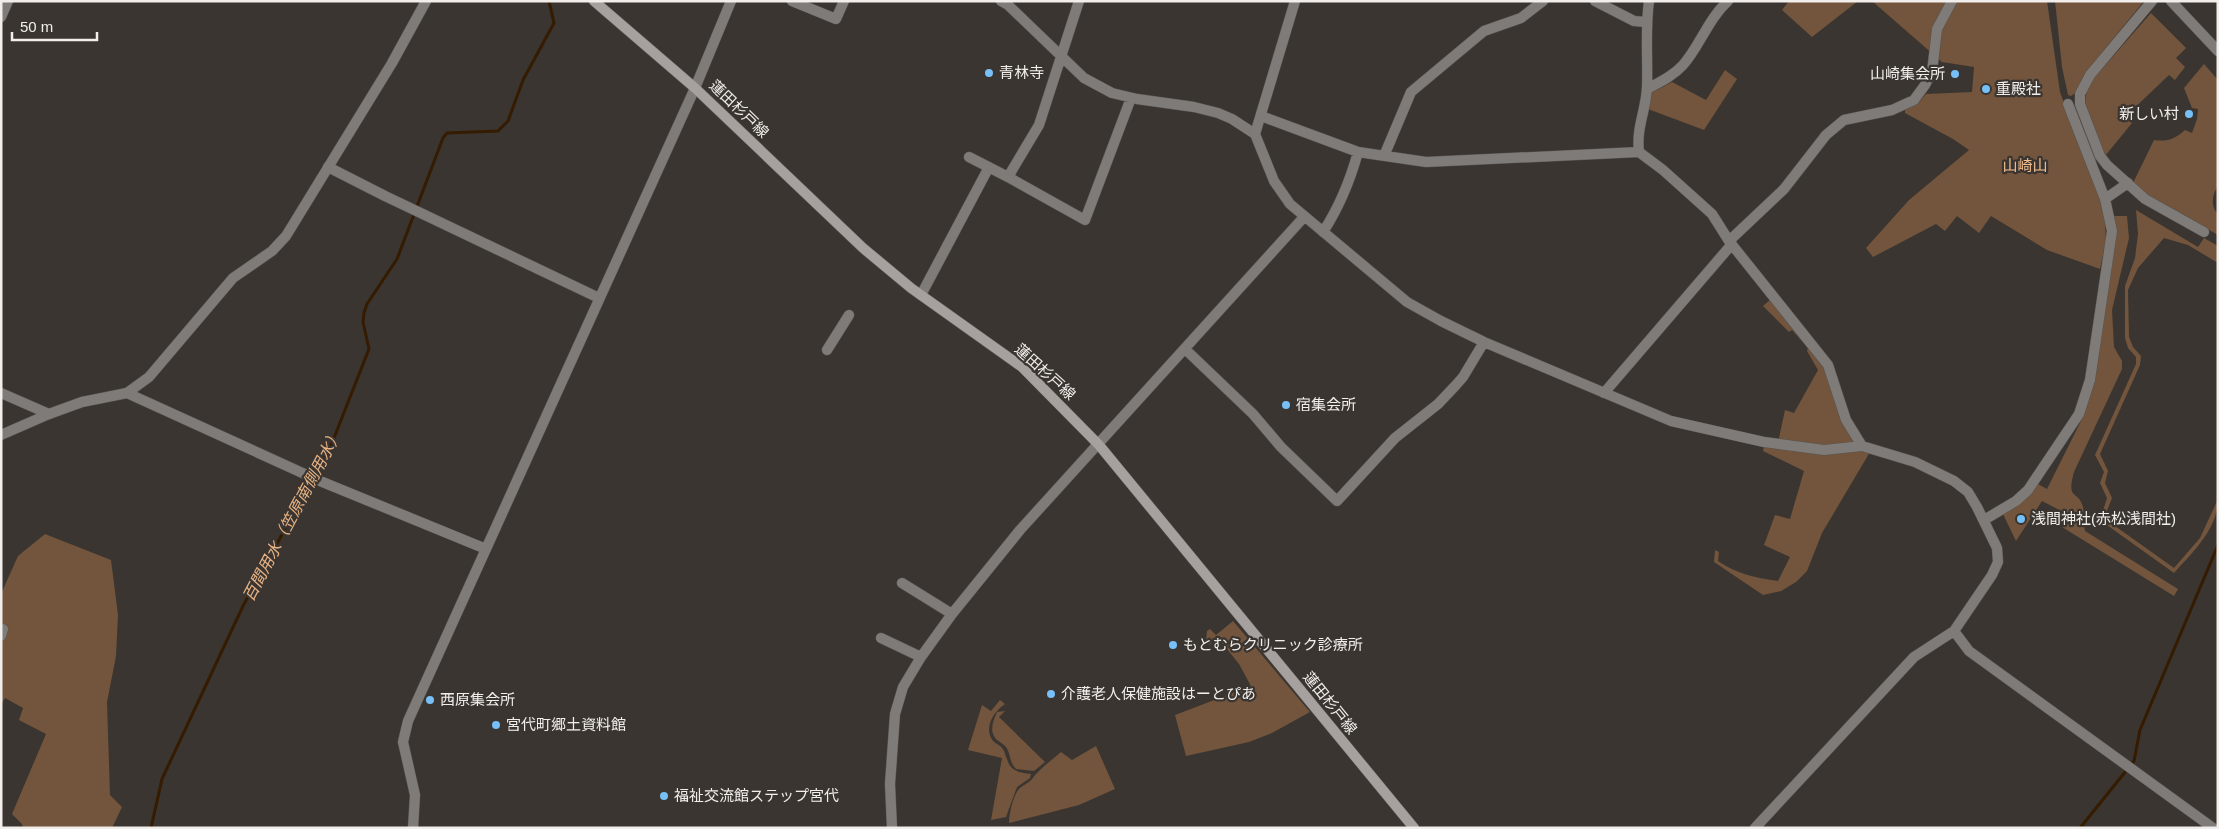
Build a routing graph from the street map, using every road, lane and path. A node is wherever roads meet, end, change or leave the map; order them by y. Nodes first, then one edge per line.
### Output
1 (8, 1) edge
2 (426, 1) edge
3 (594, 1) edge
4 (731, 1) edge
5 (792, 1) edge
6 (844, 1) edge
7 (1001, 1) edge
8 (1079, 1) edge
9 (1295, 1) edge
10 (1543, 1) edge
11 (1595, 1) edge
12 (1649, 1) edge
13 (1728, 1) edge
14 (1952, 1) edge
15 (2152, 1) edge
16 (2171, 1) edge
17 (1, 18) edge
18 (1646, 22) junction
19 (2218, 51) edge
20 (1061, 57) junction
21 (696, 88) junction
22 (1647, 89) junction
23 (1131, 98) junction
24 (2068, 104) dead end
25 (1261, 116) junction
26 (1255, 134) junction
27 (1358, 152) junction
28 (1639, 152) junction
29 (1384, 156) junction
30 (969, 157) dead end
31 (328, 167) junction
32 (989, 167) junction
33 (1008, 177) junction
34 (2128, 183) junction
35 (2105, 199) junction
36 (1304, 217) junction
37 (1323, 232) junction
38 (2204, 232) dead end
39 (1731, 243) junction
40 (921, 296) junction
41 (599, 298) junction
42 (849, 315) dead end
43 (1484, 342) junction
44 (1185, 349) junction
45 (827, 350) dead end
46 (1, 393) edge
47 (127, 393) junction
48 (1604, 393) junction
49 (49, 414) junction
50 (1, 435) edge
51 (1098, 444) junction
52 (1862, 446) junction
53 (1984, 520) junction
54 (486, 549) junction
55 (902, 583) dead end
56 (952, 614) junction
57 (1954, 631) junction
58 (881, 638) dead end
59 (921, 657) junction
60 (413, 828) edge
61 (892, 828) edge
62 (1414, 828) edge
63 (1755, 828) edge
64 (2213, 828) edge

1 - 17 street
2 - 31 street
3 - 21 main road, 蓮田杉戸線
4 - 21 street
5 - 6 street
7 - 20 street
8 - 20 street
9 - 25 street
10 - 29 street
11 - 18 street
12 - 18 street
13 - 22 street
14 - 39 street
15 - 34 street
16 - 19 street
18 - 22 street
20 - 23 street
20 - 33 street
21 - 40 main road, 蓮田杉戸線
21 - 41 street
22 - 28 street
23 - 26 street
23 - 33 street
24 - 35 street
25 - 26 street
25 - 27 street
26 - 36 street
27 - 29 street
27 - 37 street
28 - 29 street
28 - 39 street
30 - 32 street
31 - 41 street
31 - 47 street
32 - 33 street
32 - 40 street
34 - 35 street
34 - 38 street
35 - 53 street
36 - 37 street
36 - 44 street
37 - 43 street
39 - 48 street
39 - 52 street
40 - 51 main road, 蓮田杉戸線
41 - 54 street
42 - 45 street
43 - 44 street
43 - 48 street
44 - 51 street
46 - 49 street
47 - 49 street
47 - 54 street
48 - 52 street
49 - 50 street
51 - 56 street
51 - 62 main road, 蓮田杉戸線
52 - 53 street
53 - 57 street
54 - 60 street
55 - 56 street
56 - 59 street
57 - 63 street
57 - 64 street
58 - 59 street
59 - 61 street

